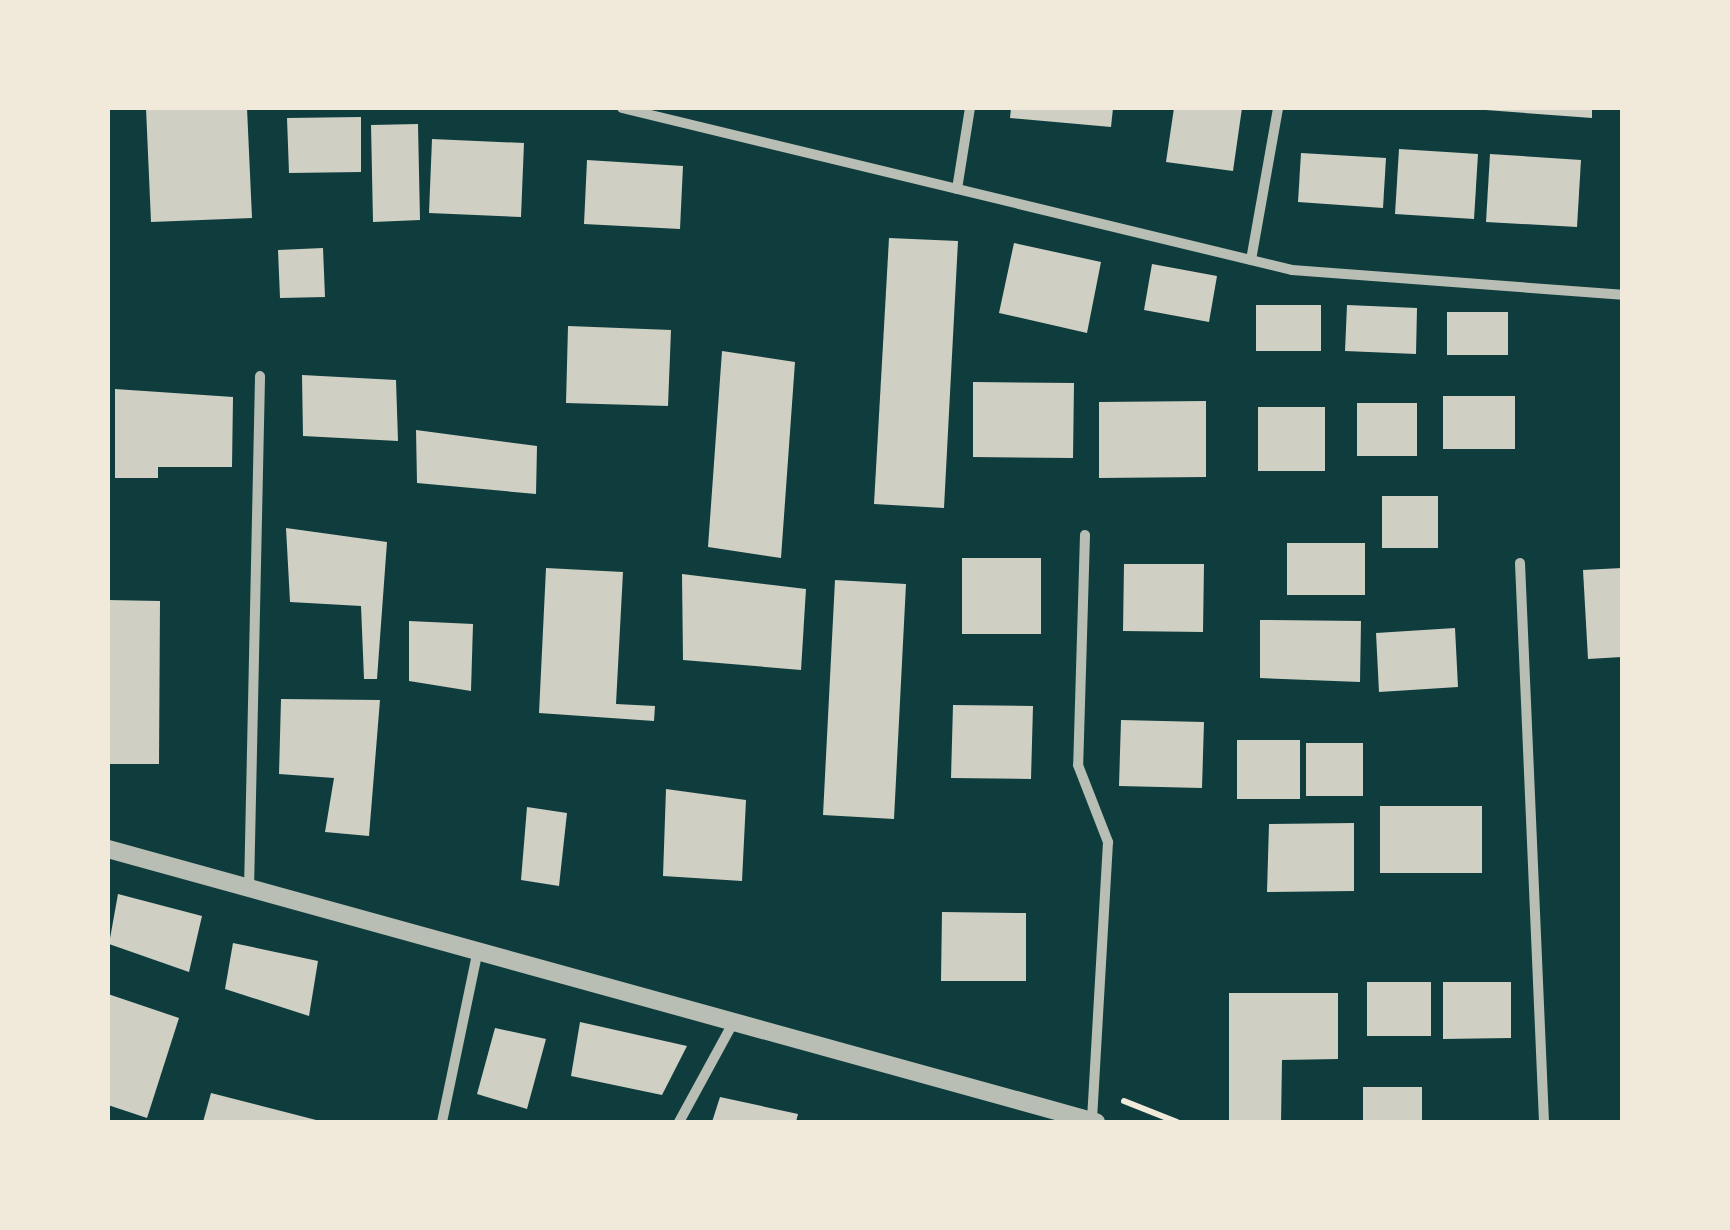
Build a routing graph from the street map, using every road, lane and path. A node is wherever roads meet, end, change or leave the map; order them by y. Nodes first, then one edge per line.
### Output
1 (622, 108) edge
2 (970, 108) edge
3 (1278, 108) edge
4 (668, 113) edge
5 (957, 188) junction
6 (1251, 260) junction
7 (1622, 295) edge
8 (260, 376) dead end
9 (1085, 535) dead end
10 (1520, 563) dead end
11 (108, 849) edge
12 (249, 890) junction
13 (477, 954) junction
14 (734, 1023) junction
15 (1065, 1118) edge
16 (442, 1122) edge
17 (678, 1122) edge
18 (1094, 1122) edge
19 (1544, 1122) edge

1 - 4 street
2 - 5 street
3 - 6 street
4 - 5 street
5 - 6 street
6 - 7 street
8 - 12 street
9 - 18 street
10 - 19 street
11 - 12 street
12 - 13 street
13 - 14 street
13 - 16 street
14 - 15 street
14 - 17 street
15 - 18 street

